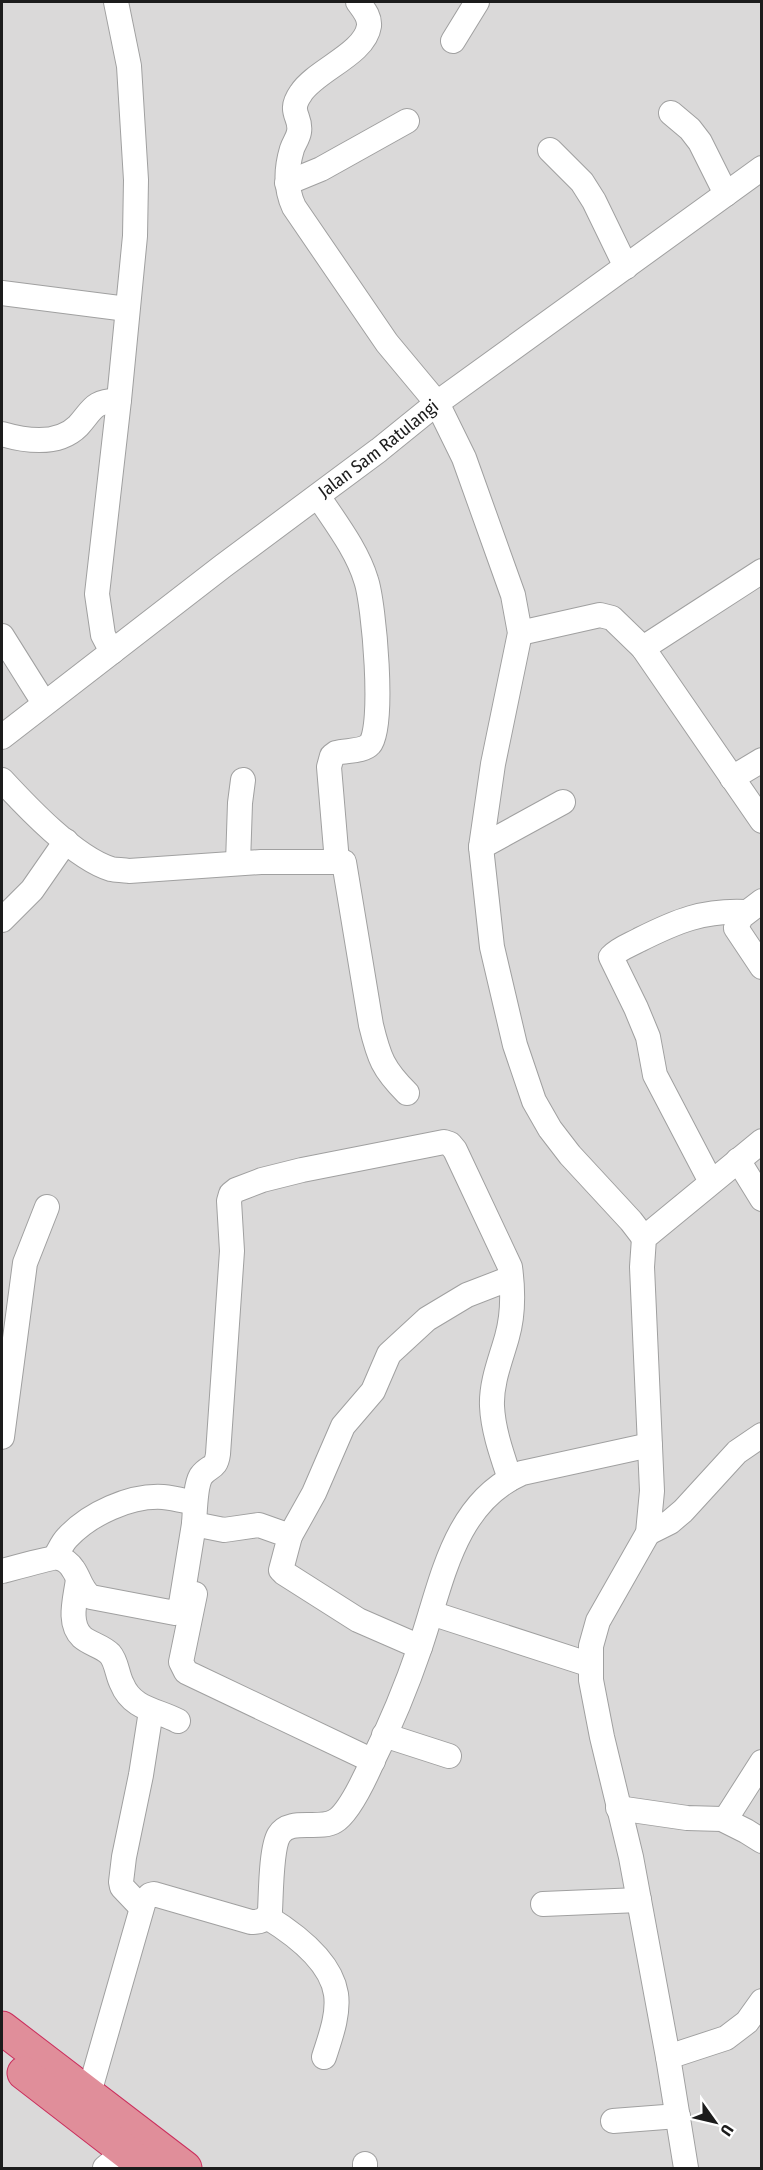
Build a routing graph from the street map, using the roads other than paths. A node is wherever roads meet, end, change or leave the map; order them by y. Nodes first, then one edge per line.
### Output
1 (116, 2) edge
2 (358, 2) edge
3 (477, 2) edge
4 (453, 41) dead end
5 (671, 113) dead end
6 (407, 121) dead end
7 (550, 150) dead end
8 (762, 168) edge
9 (287, 183) junction
10 (726, 194) junction
11 (626, 267) junction
12 (2, 293) edge
13 (127, 309) junction
14 (119, 400) junction
15 (436, 403) junction
16 (2, 434) edge
17 (318, 496) junction
18 (762, 571) edge
19 (520, 633) junction
20 (2, 636) edge
21 (643, 648) junction
22 (112, 652) junction
23 (44, 703) junction
24 (2, 737) edge
25 (762, 760) edge
26 (732, 778) junction
27 (2, 780) edge
28 (243, 780) dead end
29 (563, 802) dead end
30 (762, 821) edge
31 (66, 841) junction
32 (481, 847) junction
33 (337, 862) junction
34 (249, 863) junction
35 (754, 907) edge
36 (2, 920) edge
37 (762, 967) edge
38 (408, 1093) dead end
39 (762, 1141) edge
40 (738, 1160) junction
41 (711, 1182) junction
42 (762, 1199) edge
43 (46, 1207) dead end
44 (644, 1238) junction
45 (511, 1278) junction
46 (762, 1435) edge
47 (2, 1437) edge
48 (650, 1445) junction
49 (510, 1479) junction
50 (195, 1514) junction
51 (648, 1533) junction
52 (290, 1536) junction
53 (55, 1557) junction
54 (2, 1571) edge
55 (200, 1573) dead end
56 (78, 1579) junction
57 (185, 1612) junction
58 (431, 1613) junction
59 (420, 1647) junction
60 (591, 1665) junction
61 (384, 1735) junction
62 (449, 1756) dead end
63 (373, 1761) junction
64 (762, 1762) edge
65 (618, 1808) junction
66 (725, 1820) junction
67 (762, 1841) edge
68 (134, 1900) junction
69 (639, 1900) junction
70 (543, 1904) dead end
71 (267, 1917) junction
72 (762, 2001) edge
73 (2, 2028) edge
74 (2, 2055) edge
75 (324, 2057) dead end
76 (668, 2057) junction
77 (74, 2102) junction
78 (678, 2116) junction
79 (613, 2121) dead end
80 (126, 2163) edge
81 (185, 2169) edge
82 (686, 2169) edge

1 - 13 street
2 - 9 street
3 - 4 street
5 - 10 street
6 - 9 street
7 - 11 street
8 - 10 street, Jalan Sam Ratulangi
9 - 15 street
10 - 11 street, Jalan Sam Ratulangi
11 - 15 street, Jalan Sam Ratulangi
12 - 13 street
13 - 14 street
14 - 16 street
14 - 22 street
15 - 17 street, Jalan Sam Ratulangi
15 - 19 street
17 - 22 street, Jalan Sam Ratulangi
17 - 33 street
18 - 21 street
19 - 21 street
19 - 32 street
20 - 23 street
21 - 26 street
22 - 23 street, Jalan Sam Ratulangi
23 - 24 street, Jalan Sam Ratulangi
25 - 26 street
26 - 30 street
27 - 31 street
28 - 34 street
29 - 32 street
31 - 34 street
31 - 36 street
32 - 44 street
33 - 34 street
33 - 38 street
35 - 37 street
35 - 41 street
39 - 40 street
40 - 41 street
40 - 42 street
41 - 44 street
43 - 47 street
44 - 48 street
45 - 49 street
45 - 50 street
45 - 52 street
46 - 51 street
48 - 49 street
48 - 51 street
49 - 58 street
50 - 52 street
50 - 53 street
50 - 57 street
51 - 60 street
52 - 59 street
53 - 54 street
53 - 56 street
55 - 57 street
56 - 57 street
56 - 68 street
57 - 63 street
58 - 59 street
58 - 60 street
59 - 61 street
60 - 65 street
61 - 62 street
61 - 63 street
63 - 71 street
64 - 66 street
65 - 66 street
65 - 69 street
66 - 67 street
68 - 71 street
68 - 77 street
69 - 70 street
69 - 76 street
71 - 75 street
72 - 76 street
73 - 77 highway
74 - 77 highway
76 - 78 street
77 - 80 highway
77 - 81 highway
78 - 79 street
78 - 82 street

